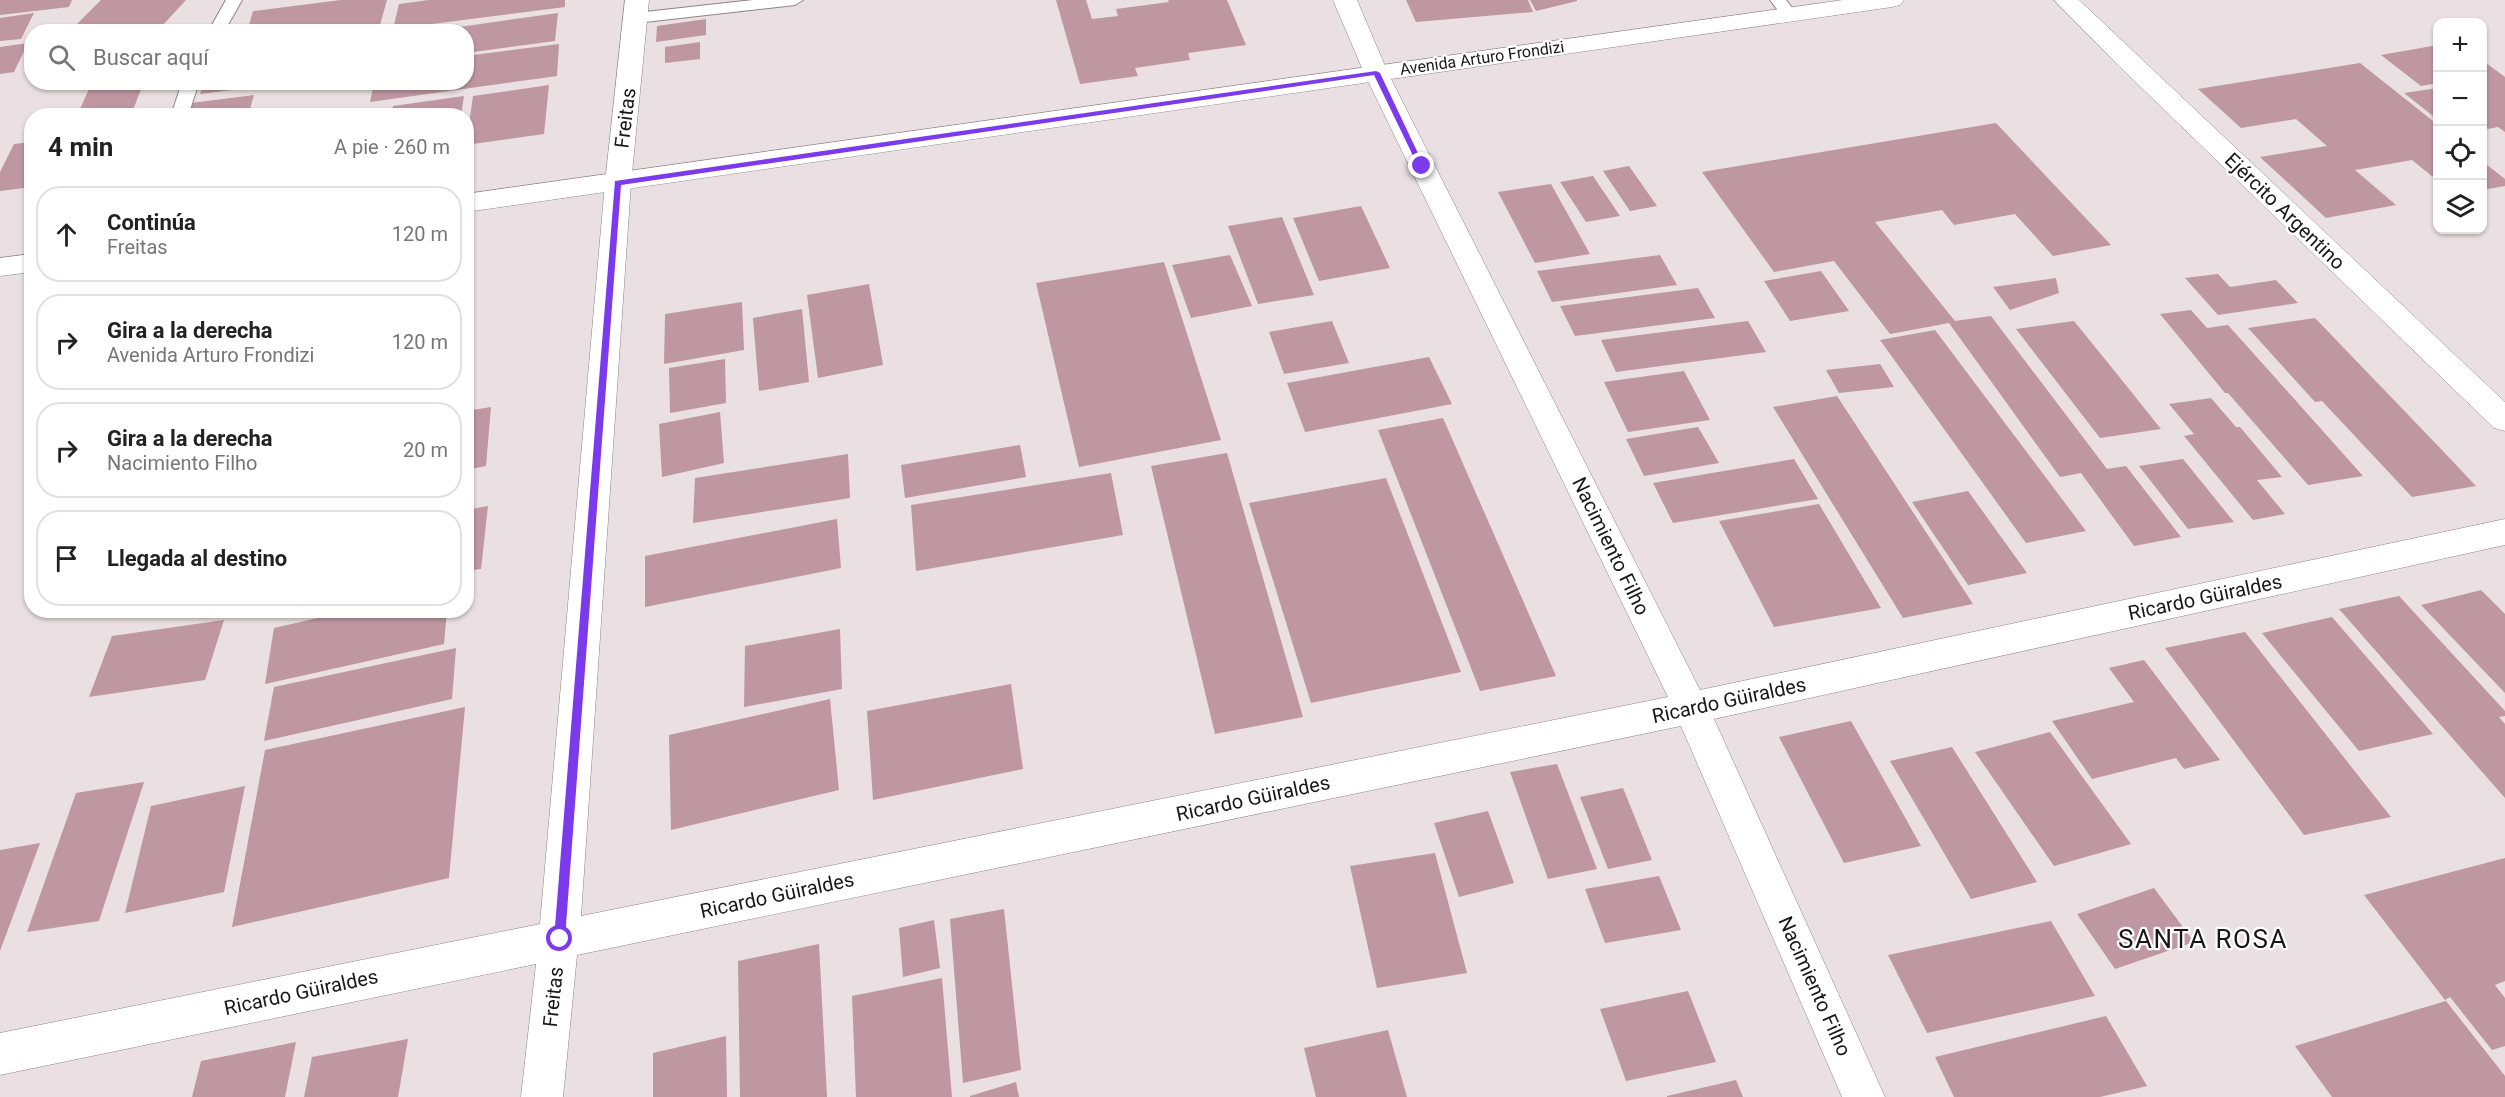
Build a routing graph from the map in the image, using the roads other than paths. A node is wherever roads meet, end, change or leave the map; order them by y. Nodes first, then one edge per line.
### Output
1 (234, 0) edge
2 (795, 0) edge
3 (1345, 0) edge
4 (1892, 0) edge
5 (2066, 0) edge
6 (1783, 7) edge
7 (637, 9) edge
8 (220, 24) edge
9 (1376, 73) junction
10 (188, 90) edge
11 (182, 108) edge
12 (618, 183) junction
13 (474, 202) edge
14 (24, 264) edge
15 (0, 267) edge
16 (2505, 420) edge
17 (2505, 532) edge
18 (1691, 708) junction
19 (560, 939) junction
20 (0, 1054) edge
21 (542, 1097) edge
22 (1864, 1097) edge

1 - 8 lane
2 - 7 lane
3 - 9 street, Nacimiento Filho
4 - 6 street, Avenida Arturo Frondizi
5 - 16 street, Ejército Argentino
6 - 9 street, Avenida Arturo Frondizi
7 - 12 street, Freitas
9 - 12 street, Avenida Arturo Frondizi
9 - 18 street, Nacimiento Filho
10 - 11 lane
12 - 13 street, Avenida Arturo Frondizi
12 - 19 street, Freitas
14 - 15 street
17 - 18 street, Ricardo Güiraldes
18 - 19 street, Ricardo Güiraldes
18 - 22 street, Nacimiento Filho
19 - 20 street, Ricardo Güiraldes
19 - 21 street, Freitas

